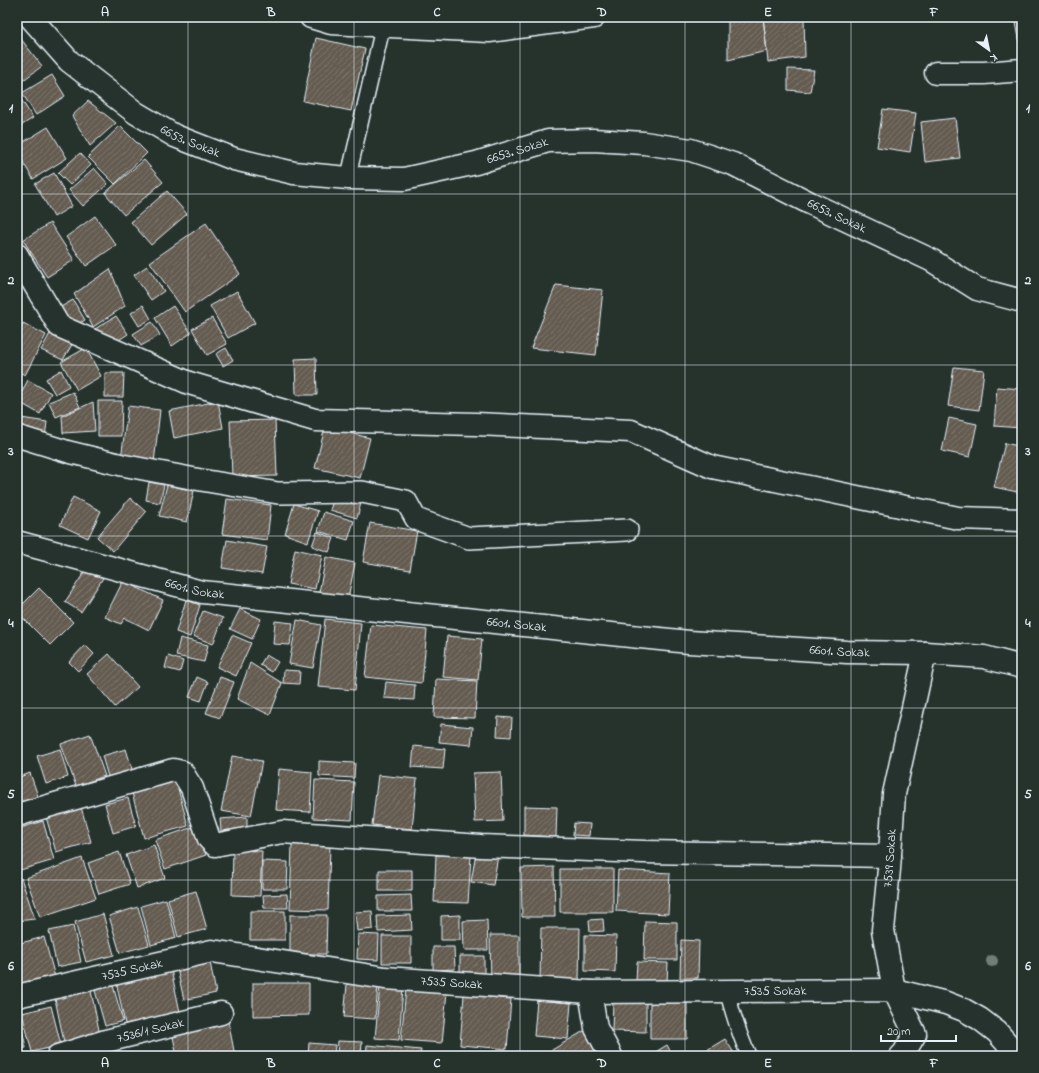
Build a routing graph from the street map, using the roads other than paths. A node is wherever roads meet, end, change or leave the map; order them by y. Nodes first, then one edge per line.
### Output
1 (30, 17) edge
2 (311, 17) edge
3 (594, 17) edge
4 (383, 26) junction
5 (1022, 70) edge
6 (936, 73) dead end
7 (348, 178) junction
8 (17, 255) edge
9 (1022, 301) edge
10 (17, 436) edge
11 (1022, 520) edge
12 (627, 530) dead end
13 (17, 542) edge
14 (925, 653) junction
15 (1022, 667) edge
16 (17, 815) edge
17 (890, 856) junction
18 (894, 990) junction
19 (590, 992) junction
20 (727, 992) junction
21 (17, 996) edge
22 (221, 1013) dead end
23 (58, 1056) edge
24 (611, 1056) edge
25 (749, 1056) edge
26 (901, 1056) edge
27 (1018, 1056) edge

1 - 7 street, 6653. Sokak
2 - 4 street
3 - 4 street
4 - 7 lane
5 - 6 street
7 - 9 street, 6653. Sokak
8 - 11 street
10 - 12 street
13 - 14 street, 6601. Sokak
14 - 15 street, 6601. Sokak
14 - 17 street, 7539 Sokak
16 - 17 street
17 - 18 street, 7539 Sokak
18 - 20 street, 7535 Sokak
18 - 26 street, 7539 Sokak
18 - 27 street, 7535 Sokak
19 - 20 street, 7535 Sokak
19 - 21 street, 7535 Sokak
19 - 24 street
20 - 25 lane
22 - 23 street, 7536/1 Sokak

